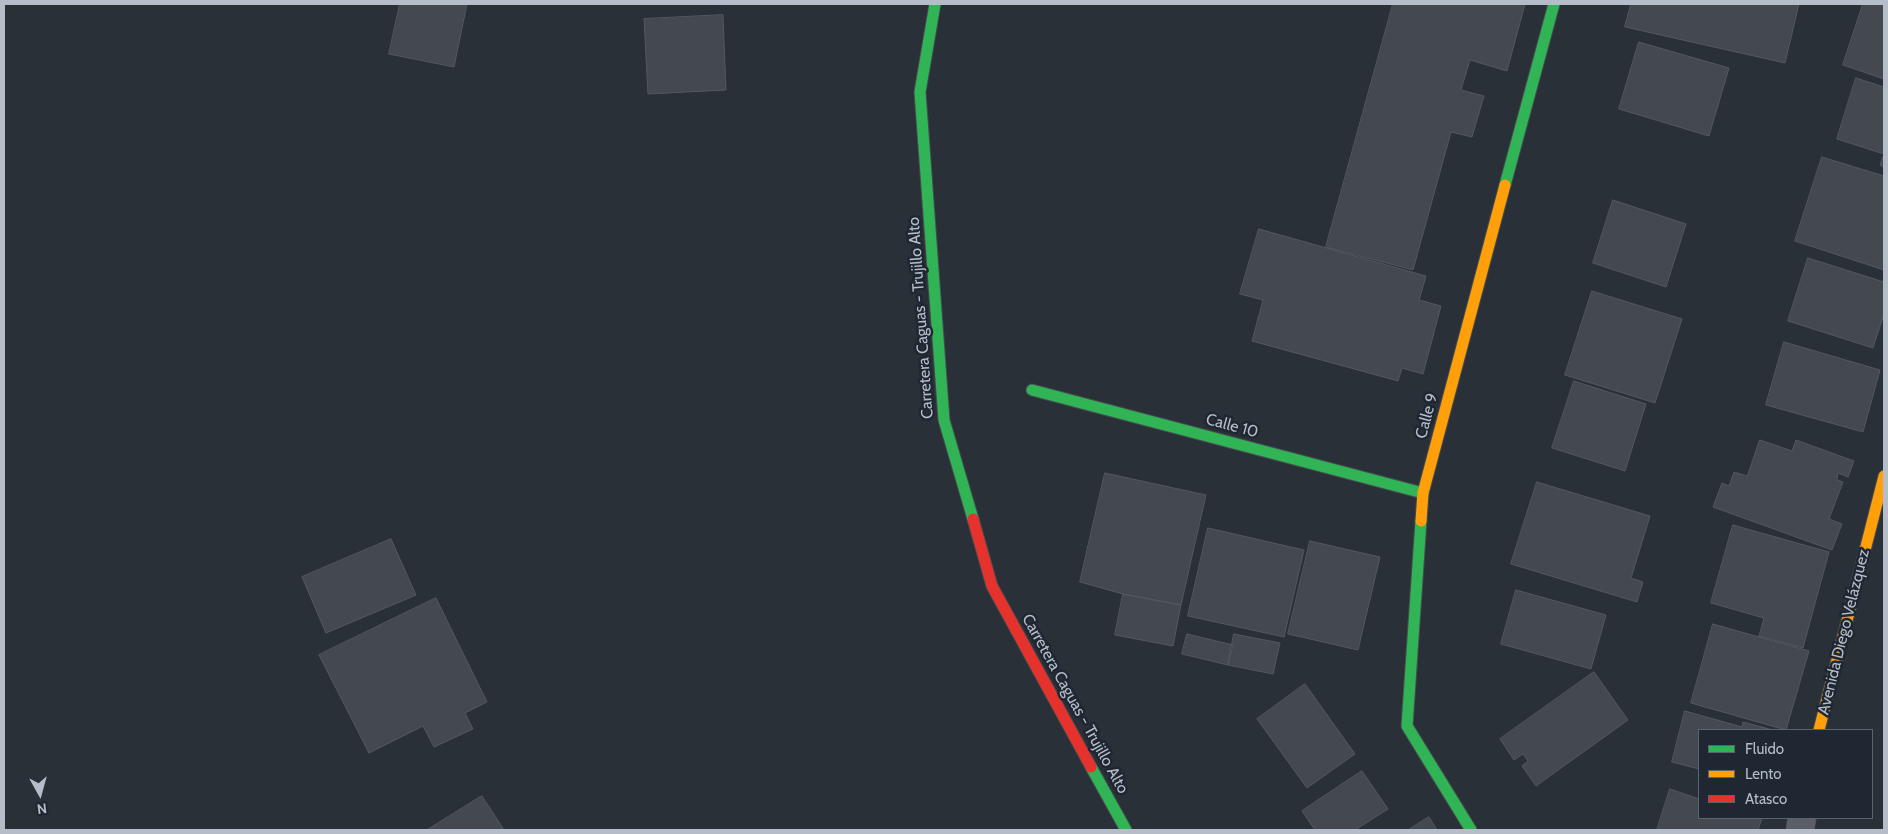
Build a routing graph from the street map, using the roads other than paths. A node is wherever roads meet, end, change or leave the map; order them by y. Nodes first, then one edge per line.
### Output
1 (935, 4) edge
2 (1554, 4) edge
3 (1032, 390) dead end
4 (1884, 476) edge
5 (1423, 493) junction
6 (1819, 729) edge
7 (1126, 830) edge
8 (1471, 830) edge

1 - 7 street, Carretera Caguas - Trujillo Alto
2 - 5 street, Calle 9
3 - 5 street, Calle 10
4 - 6 street, Avenida Diego Velázquez
5 - 8 street, Calle 9

